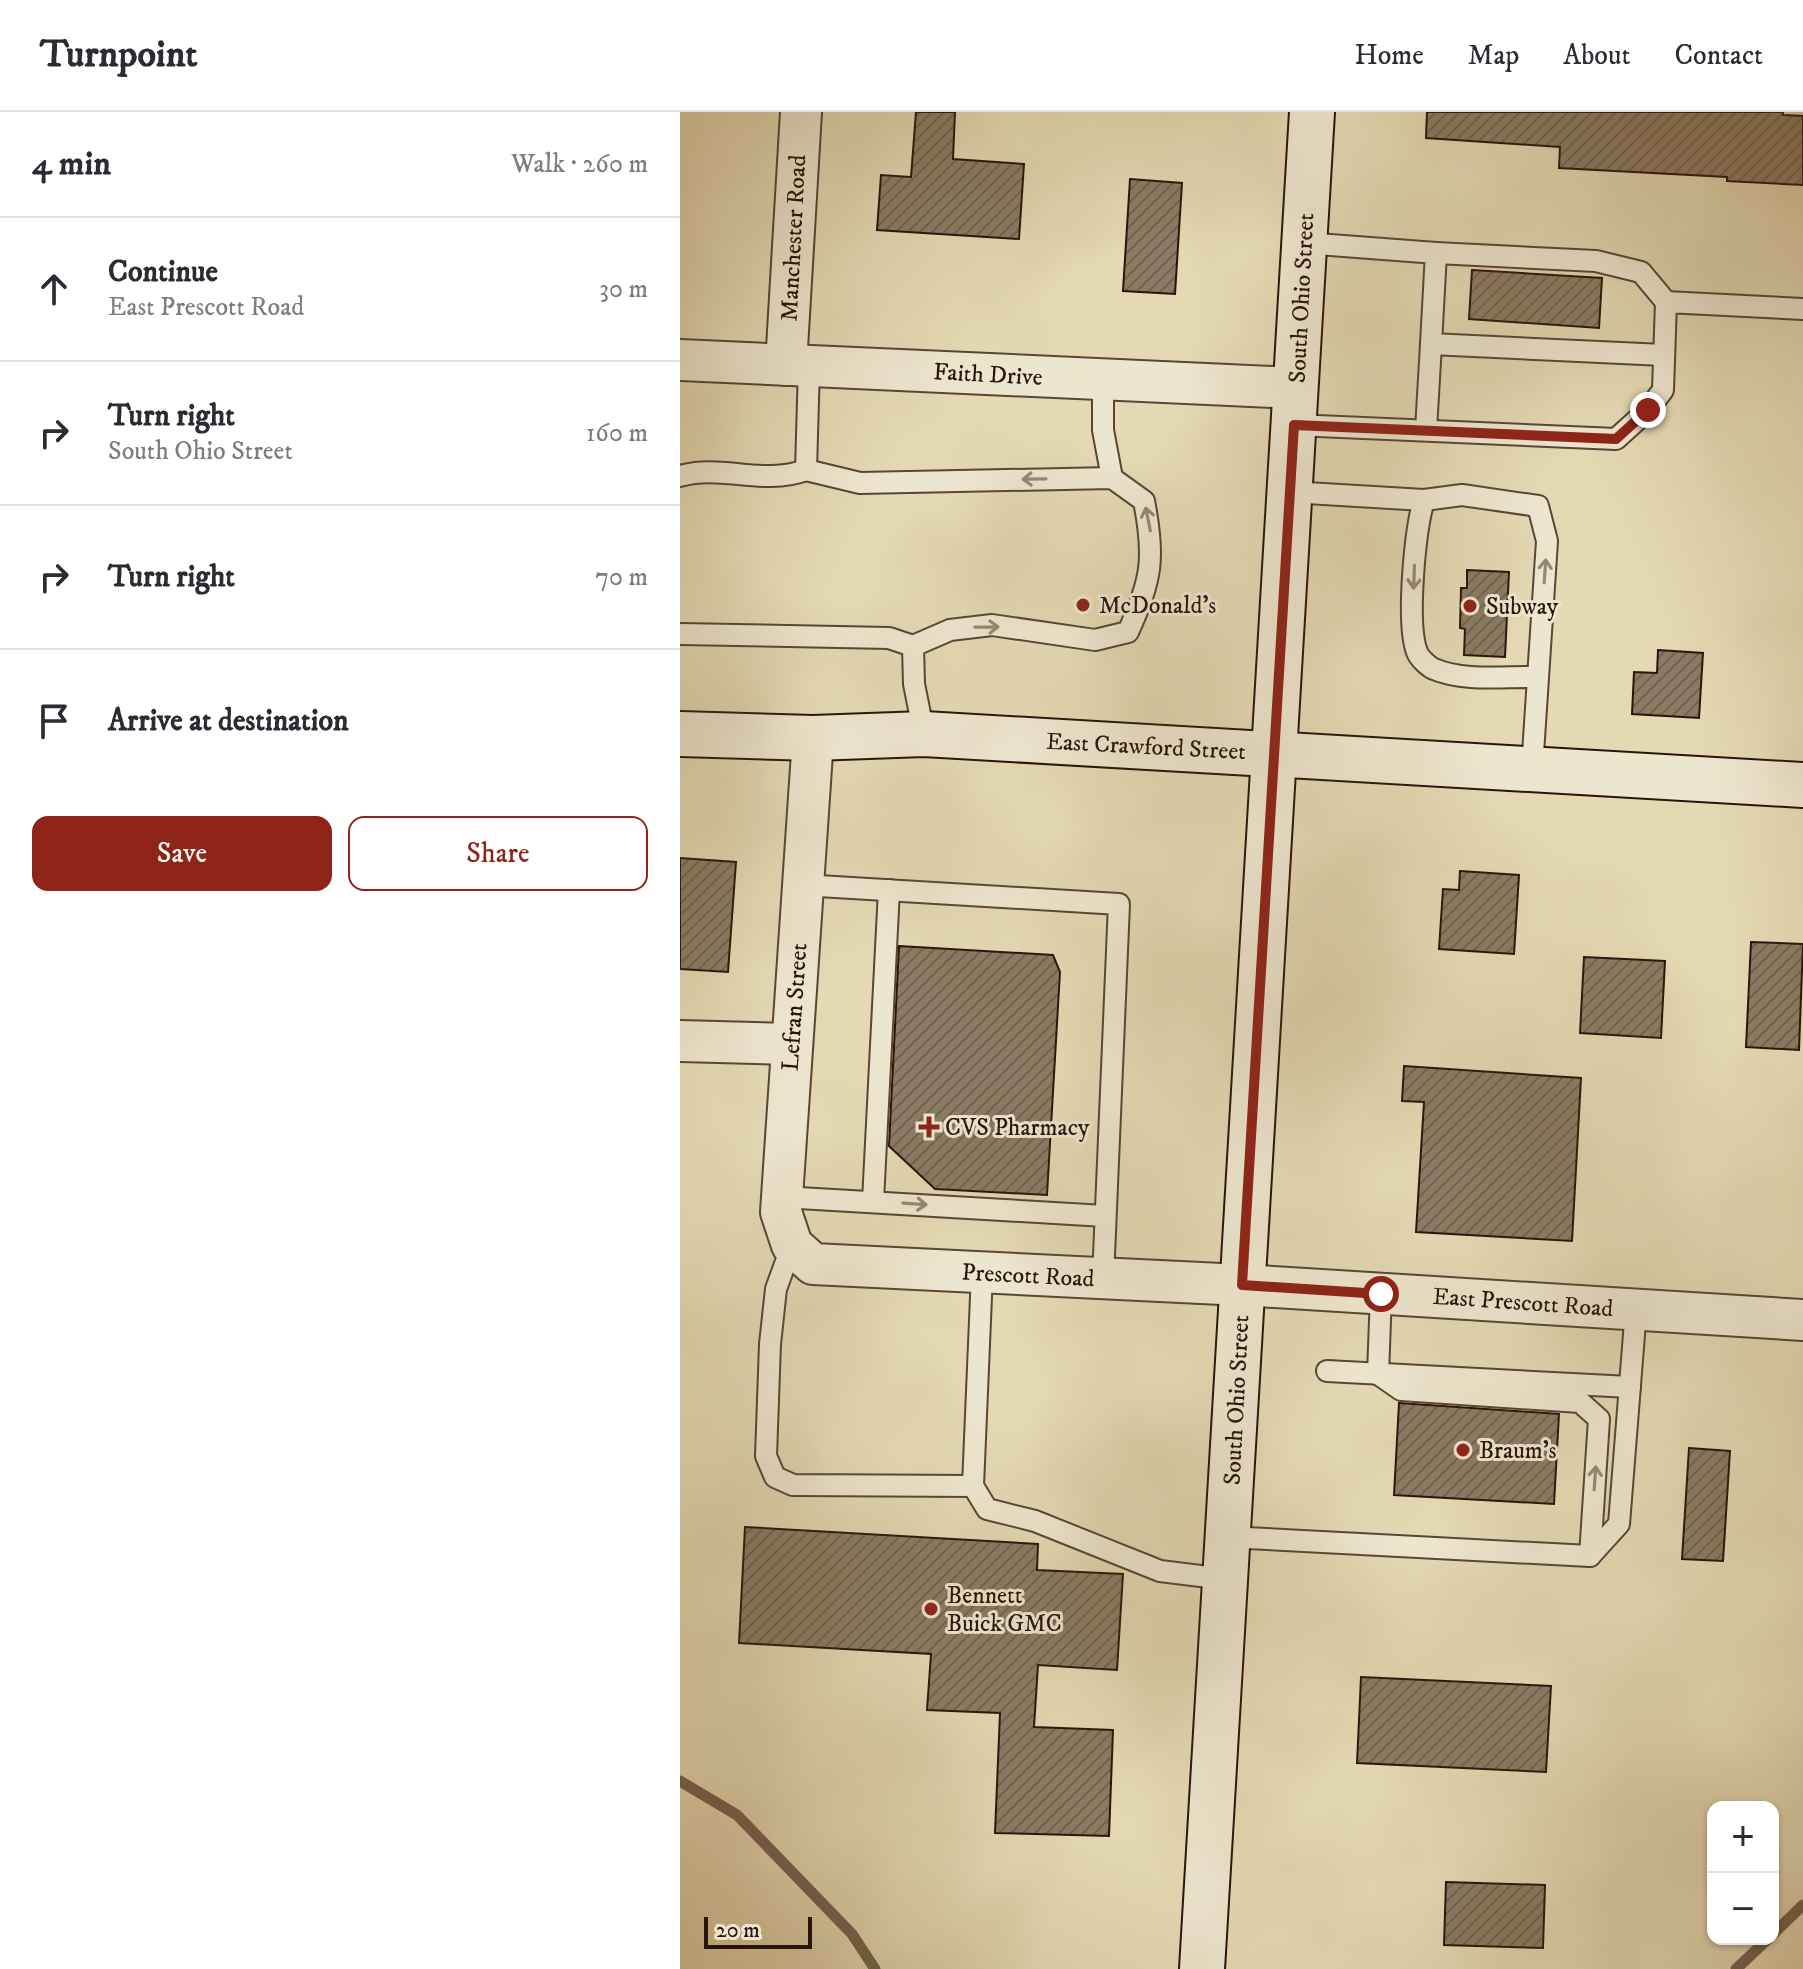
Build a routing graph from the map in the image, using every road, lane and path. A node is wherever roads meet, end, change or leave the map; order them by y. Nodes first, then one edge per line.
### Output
1 (801, 112) edge
2 (1312, 112) edge
3 (1304, 243) junction
4 (1436, 253) junction
5 (1666, 302) junction
6 (1803, 309) edge
7 (1431, 344) junction
8 (1664, 355) junction
9 (680, 360) edge
10 (797, 365) junction
11 (1103, 380) junction
12 (1295, 407) junction
13 (1426, 430) junction
14 (806, 470) junction
15 (680, 476) edge
16 (1112, 478) junction
17 (1290, 492) junction
18 (1424, 500) junction
19 (680, 634) edge
20 (913, 646) junction
21 (1538, 677) junction
22 (680, 734) edge
23 (924, 734) junction
24 (813, 738) junction
25 (1274, 753) junction
26 (1532, 769) junction
27 (1803, 785) edge
28 (802, 885) junction
29 (889, 890) junction
30 (680, 1041) edge
31 (791, 1044) junction
32 (782, 1197) junction
33 (873, 1201) junction
34 (1105, 1216) junction
35 (803, 1255) junction
36 (982, 1273) junction
37 (1103, 1279) junction
38 (1242, 1285) junction
39 (1381, 1294) junction
40 (1636, 1309) junction
41 (1803, 1320) edge
42 (1327, 1371) dead end
43 (1378, 1374) junction
44 (1630, 1387) junction
45 (973, 1486) junction
46 (1590, 1556) junction
47 (1226, 1558) junction
48 (1202, 1969) edge

1 - 10 street, Manchester Road
2 - 3 main road, South Ohio Street
3 - 4 lane
3 - 12 main road, South Ohio Street
4 - 5 lane
4 - 7 lane
5 - 6 lane
5 - 8 lane
7 - 8 lane
7 - 13 lane
8 - 13 lane
9 - 10 street, Faith Drive
10 - 11 street, Faith Drive
10 - 14 lane
11 - 12 street, Faith Drive
11 - 16 lane
12 - 13 lane
12 - 17 main road, South Ohio Street
14 - 15 lane
16 -> 14 lane
20 -> 16 lane
17 - 18 lane
17 - 25 main road, South Ohio Street
18 -> 21 lane
21 -> 18 lane
19 - 20 lane
20 - 23 lane
21 - 26 lane
22 - 24 main road, East Crawford Street
23 - 24 main road, East Crawford Street
23 - 25 main road, East Crawford Street
24 - 28 street, Lefran Street
25 - 26 main road, East Crawford Street
25 - 38 main road, South Ohio Street
26 - 27 main road, East Crawford Street
28 - 29 lane
28 - 31 street, Lefran Street
29 - 33 lane
29 - 34 lane
30 - 31 street
31 - 32 street, Lefran Street
32 - 33 lane
32 - 35 street, Lefran Street
33 -> 34 lane
34 - 37 lane
35 - 36 street, Prescott Road
35 - 45 lane
36 - 37 street, Prescott Road
36 - 45 lane
37 - 38 street, Prescott Road
38 - 39 street, East Prescott Road
38 - 47 main road, South Ohio Street
39 - 40 street, East Prescott Road
39 - 43 lane
40 - 41 street, East Prescott Road
40 - 44 lane
42 - 43 lane
43 - 44 lane
46 -> 43 lane
44 - 46 lane
45 - 47 lane
46 - 47 lane
47 - 48 main road, South Ohio Street

